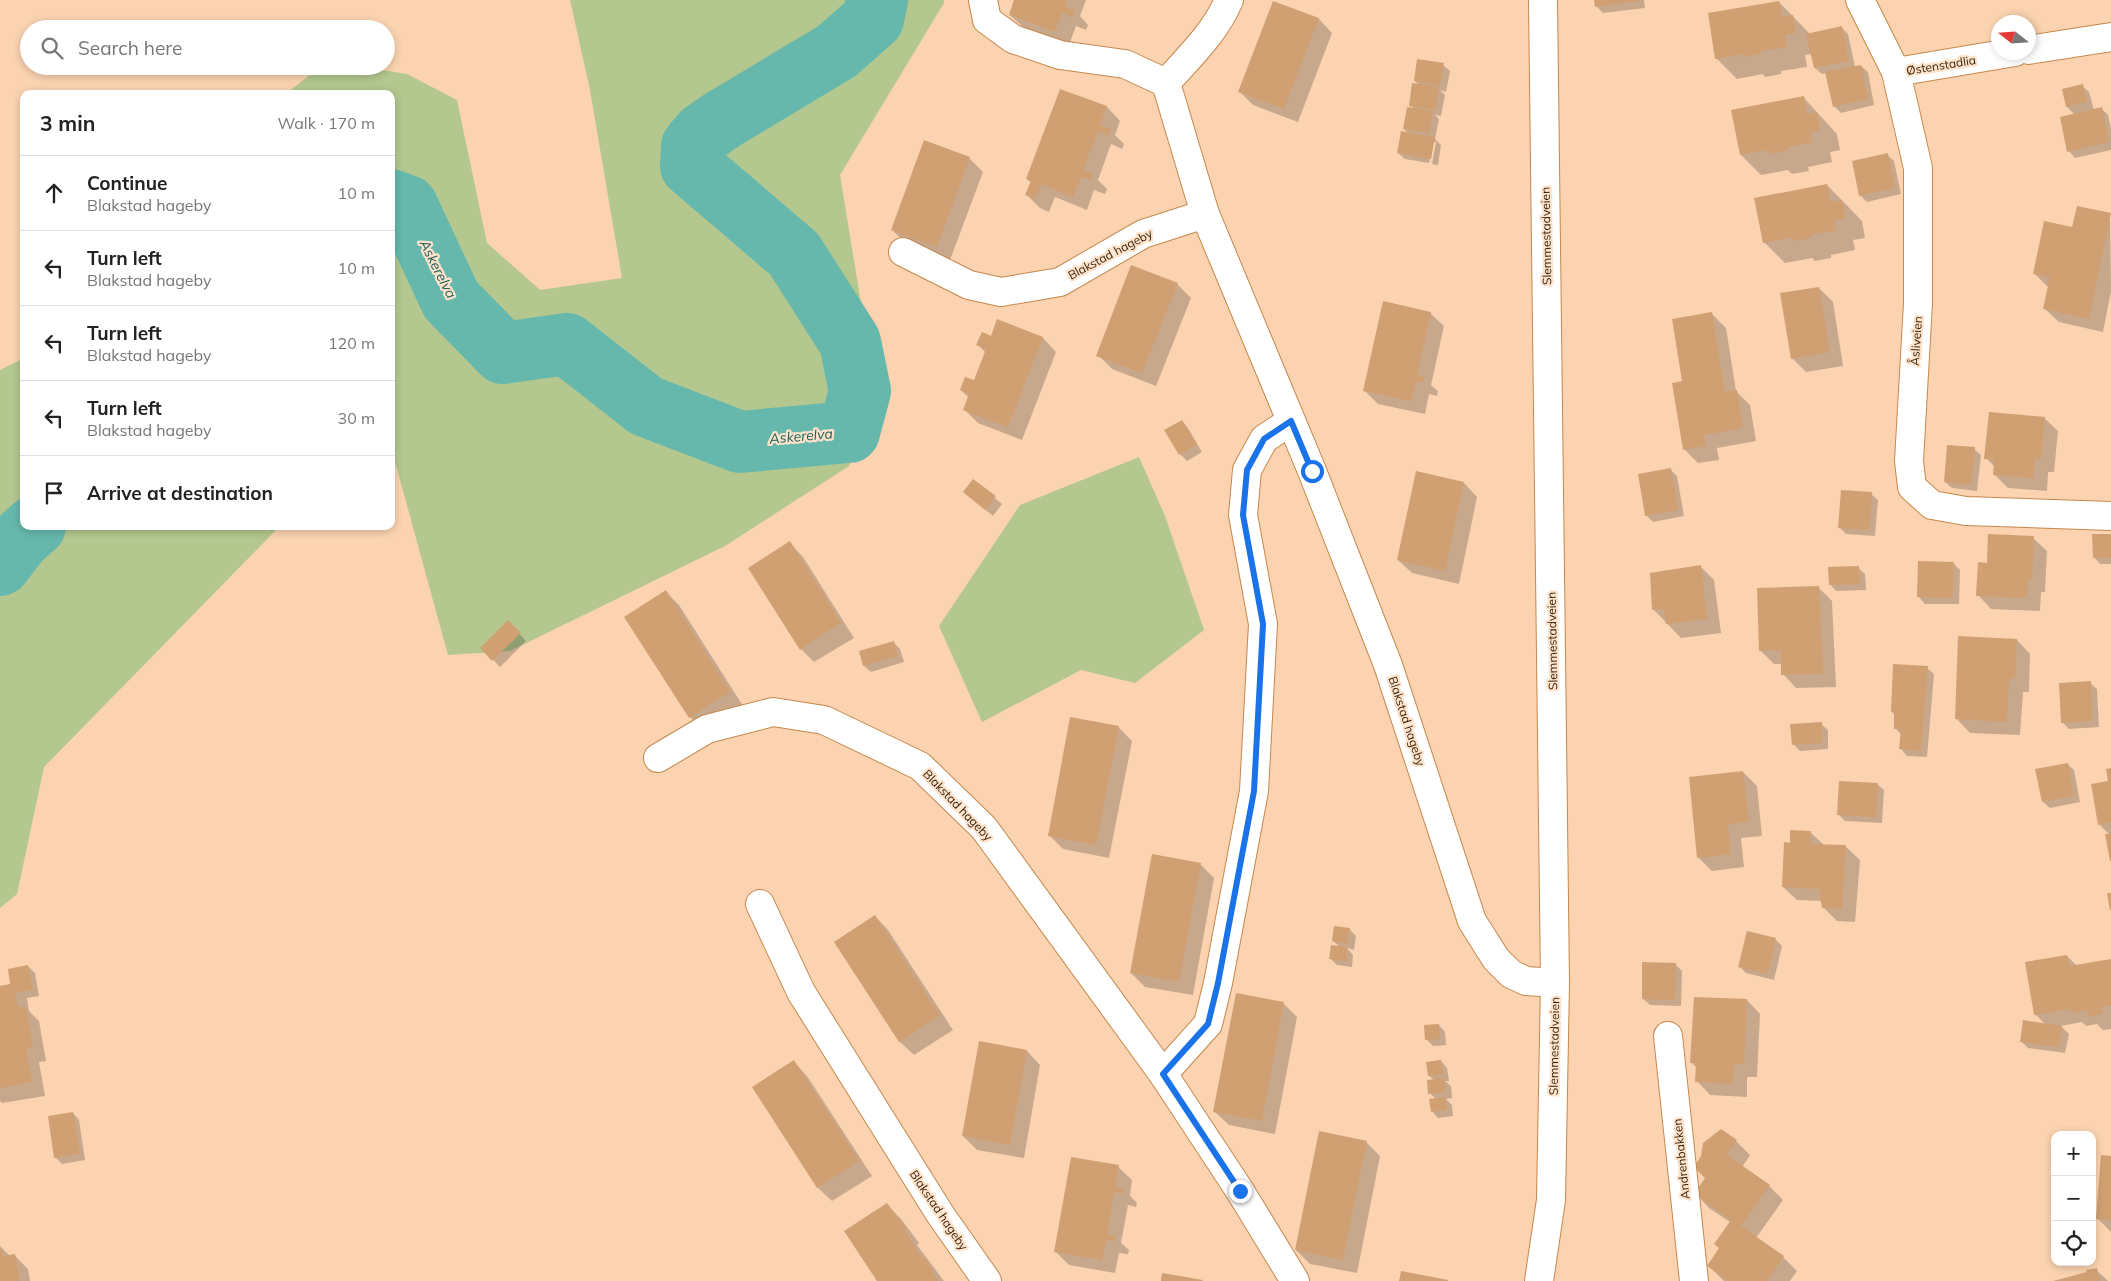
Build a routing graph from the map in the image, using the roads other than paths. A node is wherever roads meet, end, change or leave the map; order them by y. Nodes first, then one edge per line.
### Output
1 (983, 0) edge
2 (1229, 0) edge
3 (1543, 0) edge
4 (1860, 0) edge
5 (2111, 37) edge
6 (2036, 49) edge
7 (1991, 56) edge
8 (1896, 72) junction
9 (1166, 83) junction
10 (1205, 214) junction
11 (903, 252) dead end
12 (1291, 421) junction
13 (2111, 516) edge
14 (658, 758) dead end
15 (760, 904) dead end
16 (1556, 983) junction
17 (1668, 1036) dead end
18 (1163, 1074) junction
19 (988, 1281) edge
20 (1295, 1281) edge
21 (1539, 1281) edge
22 (1694, 1281) edge

1 - 9 street
2 - 9 street
3 - 16 street, Slemmestadveien
4 - 8 street, Åsliveien
5 - 6 street
7 - 8 street, Østenstadlia
8 - 13 street, Åsliveien
9 - 10 street, Blakstad hageby
10 - 11 street, Blakstad hageby
10 - 12 street, Blakstad hageby
12 - 16 street, Blakstad hageby
12 - 18 street
14 - 18 street, Blakstad hageby
15 - 19 street, Blakstad hageby
16 - 21 street, Slemmestadveien
17 - 22 street, Andrenbakken
18 - 20 street, Blakstad hageby

